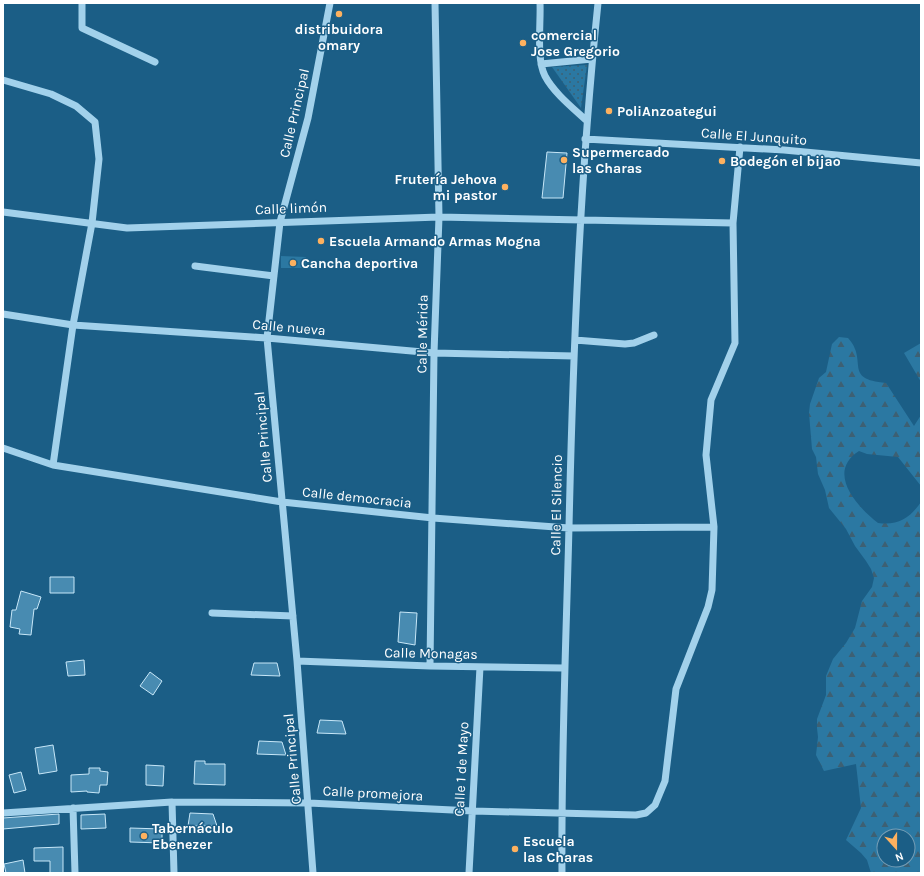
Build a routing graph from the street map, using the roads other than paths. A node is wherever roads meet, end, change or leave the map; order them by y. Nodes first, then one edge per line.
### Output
1 (82, 3) edge
2 (331, 3) edge
3 (435, 3) edge
4 (540, 3) edge
5 (598, 3) edge
6 (592, 59) junction
7 (155, 62) dead end
8 (541, 64) junction
9 (3, 80) edge
10 (587, 121) junction
11 (585, 139) junction
12 (740, 147) junction
13 (921, 163) edge
14 (3, 212) edge
15 (439, 217) junction
16 (582, 219) junction
17 (280, 222) junction
18 (92, 223) junction
19 (733, 223) junction
20 (196, 266) dead end
21 (274, 276) junction
22 (3, 314) edge
23 (73, 325) junction
24 (654, 335) dead end
25 (267, 338) junction
26 (575, 340) junction
27 (434, 353) junction
28 (574, 356) junction
29 (3, 448) edge
30 (53, 465) junction
31 (282, 502) junction
32 (433, 518) junction
33 (569, 528) junction
34 (714, 528) junction
35 (212, 613) dead end
36 (292, 616) junction
37 (297, 661) junction
38 (430, 666) junction
39 (480, 667) junction
40 (564, 668) junction
41 (172, 802) junction
42 (309, 803) junction
43 (73, 808) junction
44 (472, 811) junction
45 (3, 813) edge
46 (561, 814) junction
47 (75, 873) edge
48 (174, 873) edge
49 (313, 873) edge
50 (469, 873) edge
51 (562, 873) edge

1 - 7 street
2 - 17 street, Calle Principal
3 - 15 street, Calle Mérida
4 - 8 street
5 - 6 street
6 - 8 street
6 - 10 street
8 - 10 street
9 - 18 street
10 - 11 street
11 - 12 street, Calle El Junquito
11 - 16 street, Calle El Silencio
12 - 13 street, Calle El Junquito
12 - 19 street
14 - 18 street, Calle limón
15 - 16 street, Calle limón
15 - 17 street, Calle limón
15 - 27 street, Calle Mérida
16 - 19 street, Calle limón
16 - 26 street, Calle El Silencio
17 - 18 street, Calle limón
17 - 21 street, Calle Principal
18 - 23 street
19 - 34 street
20 - 21 street
21 - 25 street, Calle Principal
22 - 23 street, Calle nueva
23 - 25 street, Calle nueva
23 - 30 street
24 - 26 street
25 - 27 street, Calle nueva
25 - 31 street, Calle Principal
26 - 28 street, Calle El Silencio
27 - 28 street, Calle nueva
27 - 32 street, Calle Mérida
28 - 33 street, Calle El Silencio
29 - 30 street, Calle democracia
30 - 31 street, Calle democracia
31 - 32 street, Calle democracia
31 - 36 street, Calle Principal
32 - 33 street, Calle democracia
32 - 38 street, Calle Mérida
33 - 34 street, Calle democracia
33 - 40 street, Calle El Silencio
34 - 46 street, Calle promejora
35 - 36 street
36 - 37 street, Calle Principal
37 - 38 street, Calle Monagas
37 - 42 street, Calle Principal
38 - 39 street, Calle Monagas
39 - 40 street, Calle Monagas
39 - 44 street, Calle 1 de Mayo
40 - 46 street, Calle El Silencio
41 - 42 street, Calle promejora
41 - 43 street, Calle promejora
41 - 48 street
42 - 44 street, Calle promejora
42 - 49 street, Calle Principal
43 - 45 street, Calle promejora
43 - 47 street
44 - 46 street, Calle promejora
44 - 50 street, Calle 1 de Mayo
46 - 51 street, Calle El Silencio

